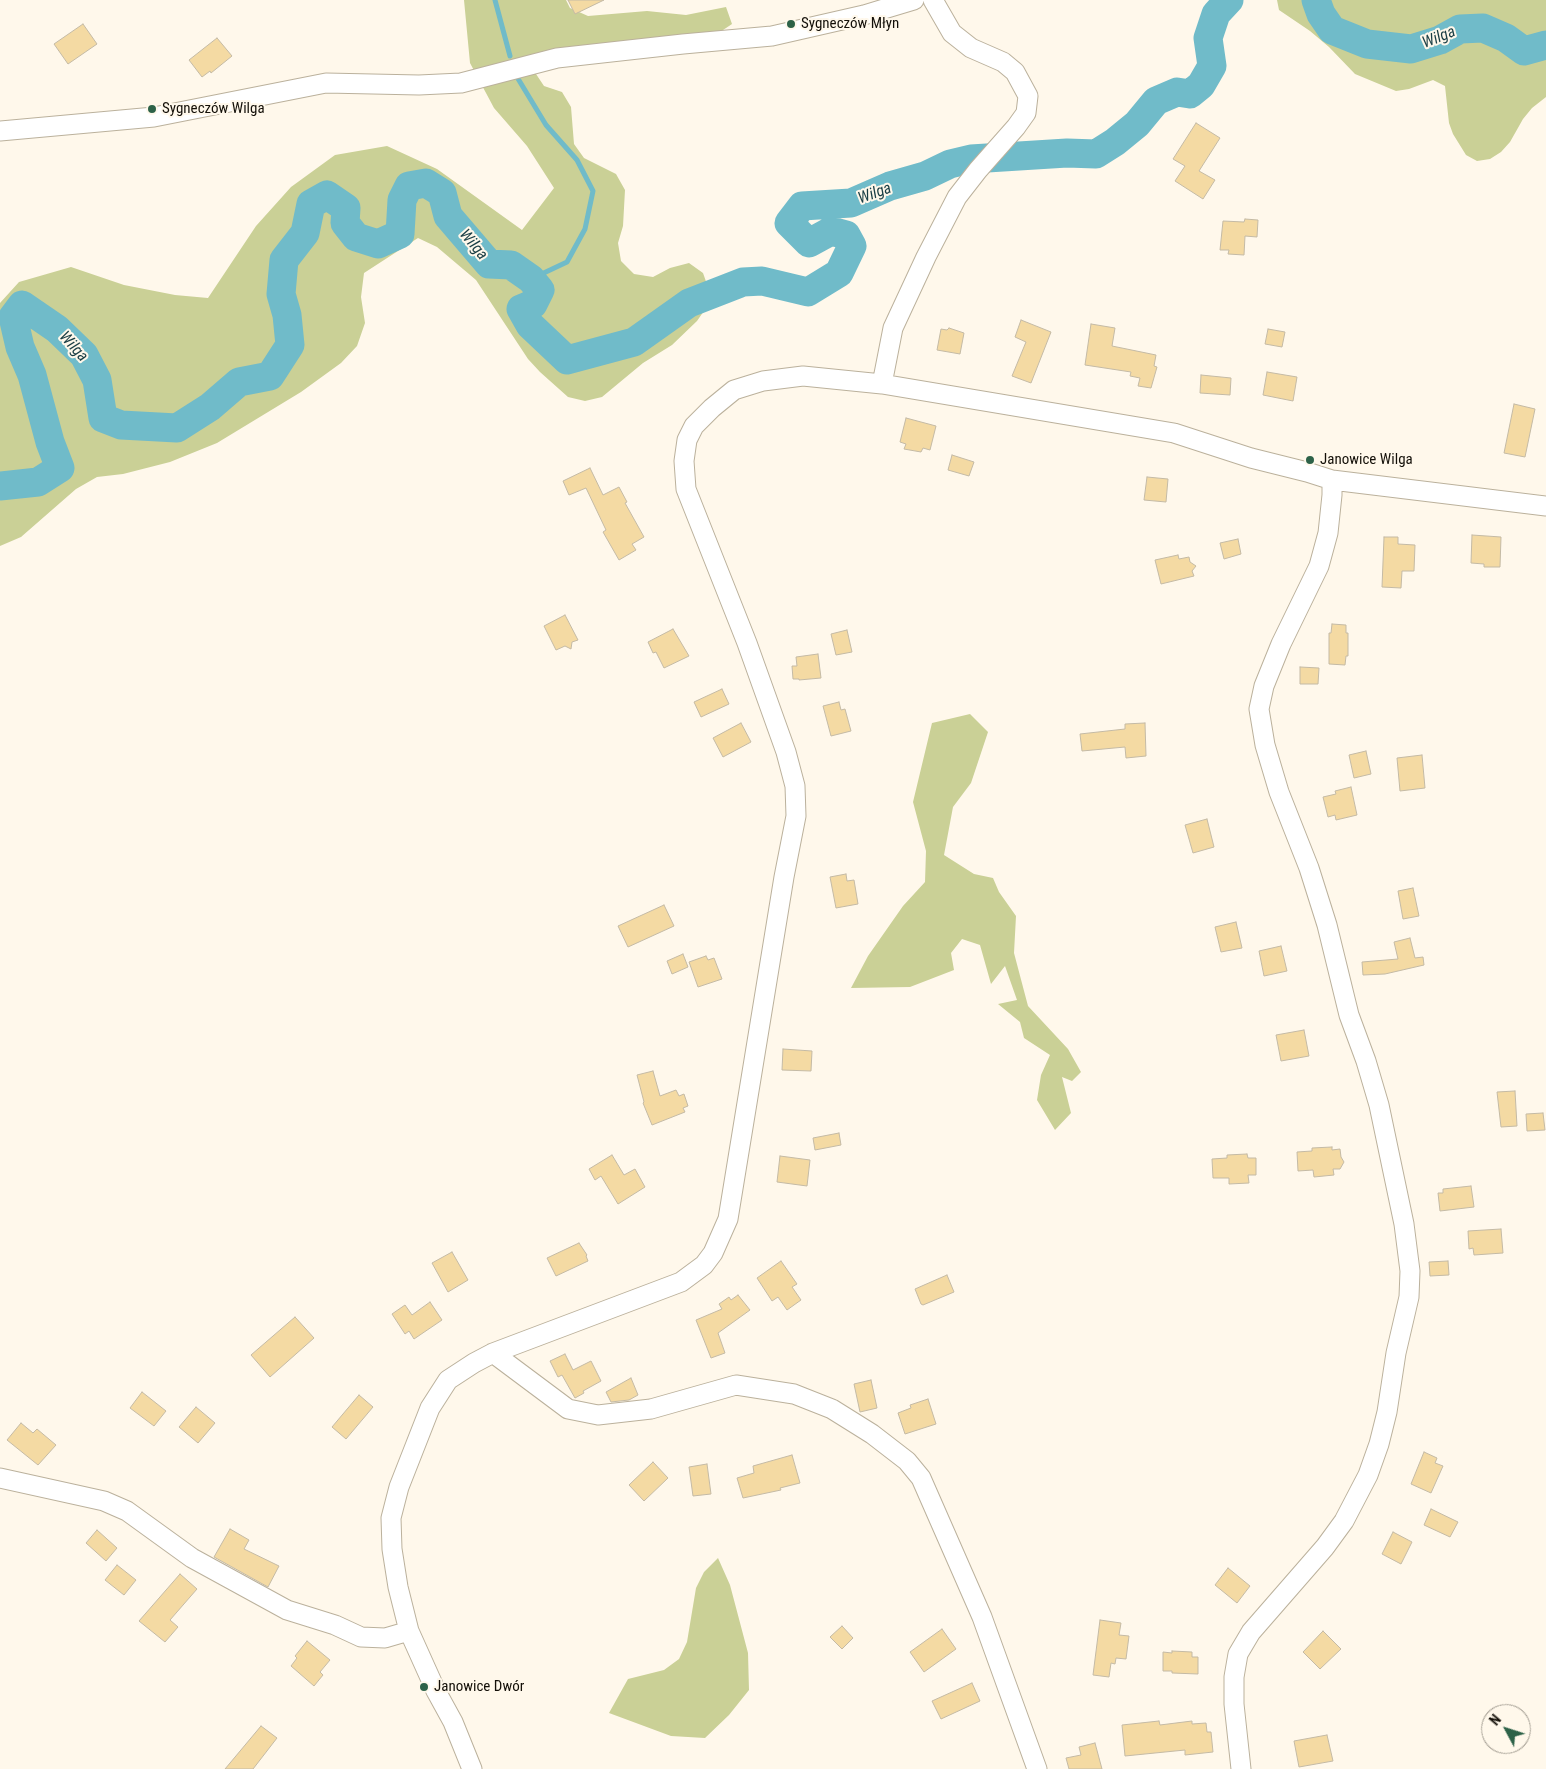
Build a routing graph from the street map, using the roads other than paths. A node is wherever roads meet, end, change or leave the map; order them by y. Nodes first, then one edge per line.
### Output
1 (914, 0) edge
2 (933, 0) edge
3 (0, 131) edge
4 (882, 384) junction
5 (1332, 480) junction
6 (1546, 506) edge
7 (493, 1353) junction
8 (0, 1478) edge
9 (409, 1631) junction
10 (472, 1769) edge
11 (1037, 1769) edge
12 (1241, 1769) edge

1 - 3 street
2 - 4 street
4 - 5 street
4 - 7 street
5 - 6 street
5 - 12 street
7 - 9 street
7 - 11 street
8 - 9 street
9 - 10 street

